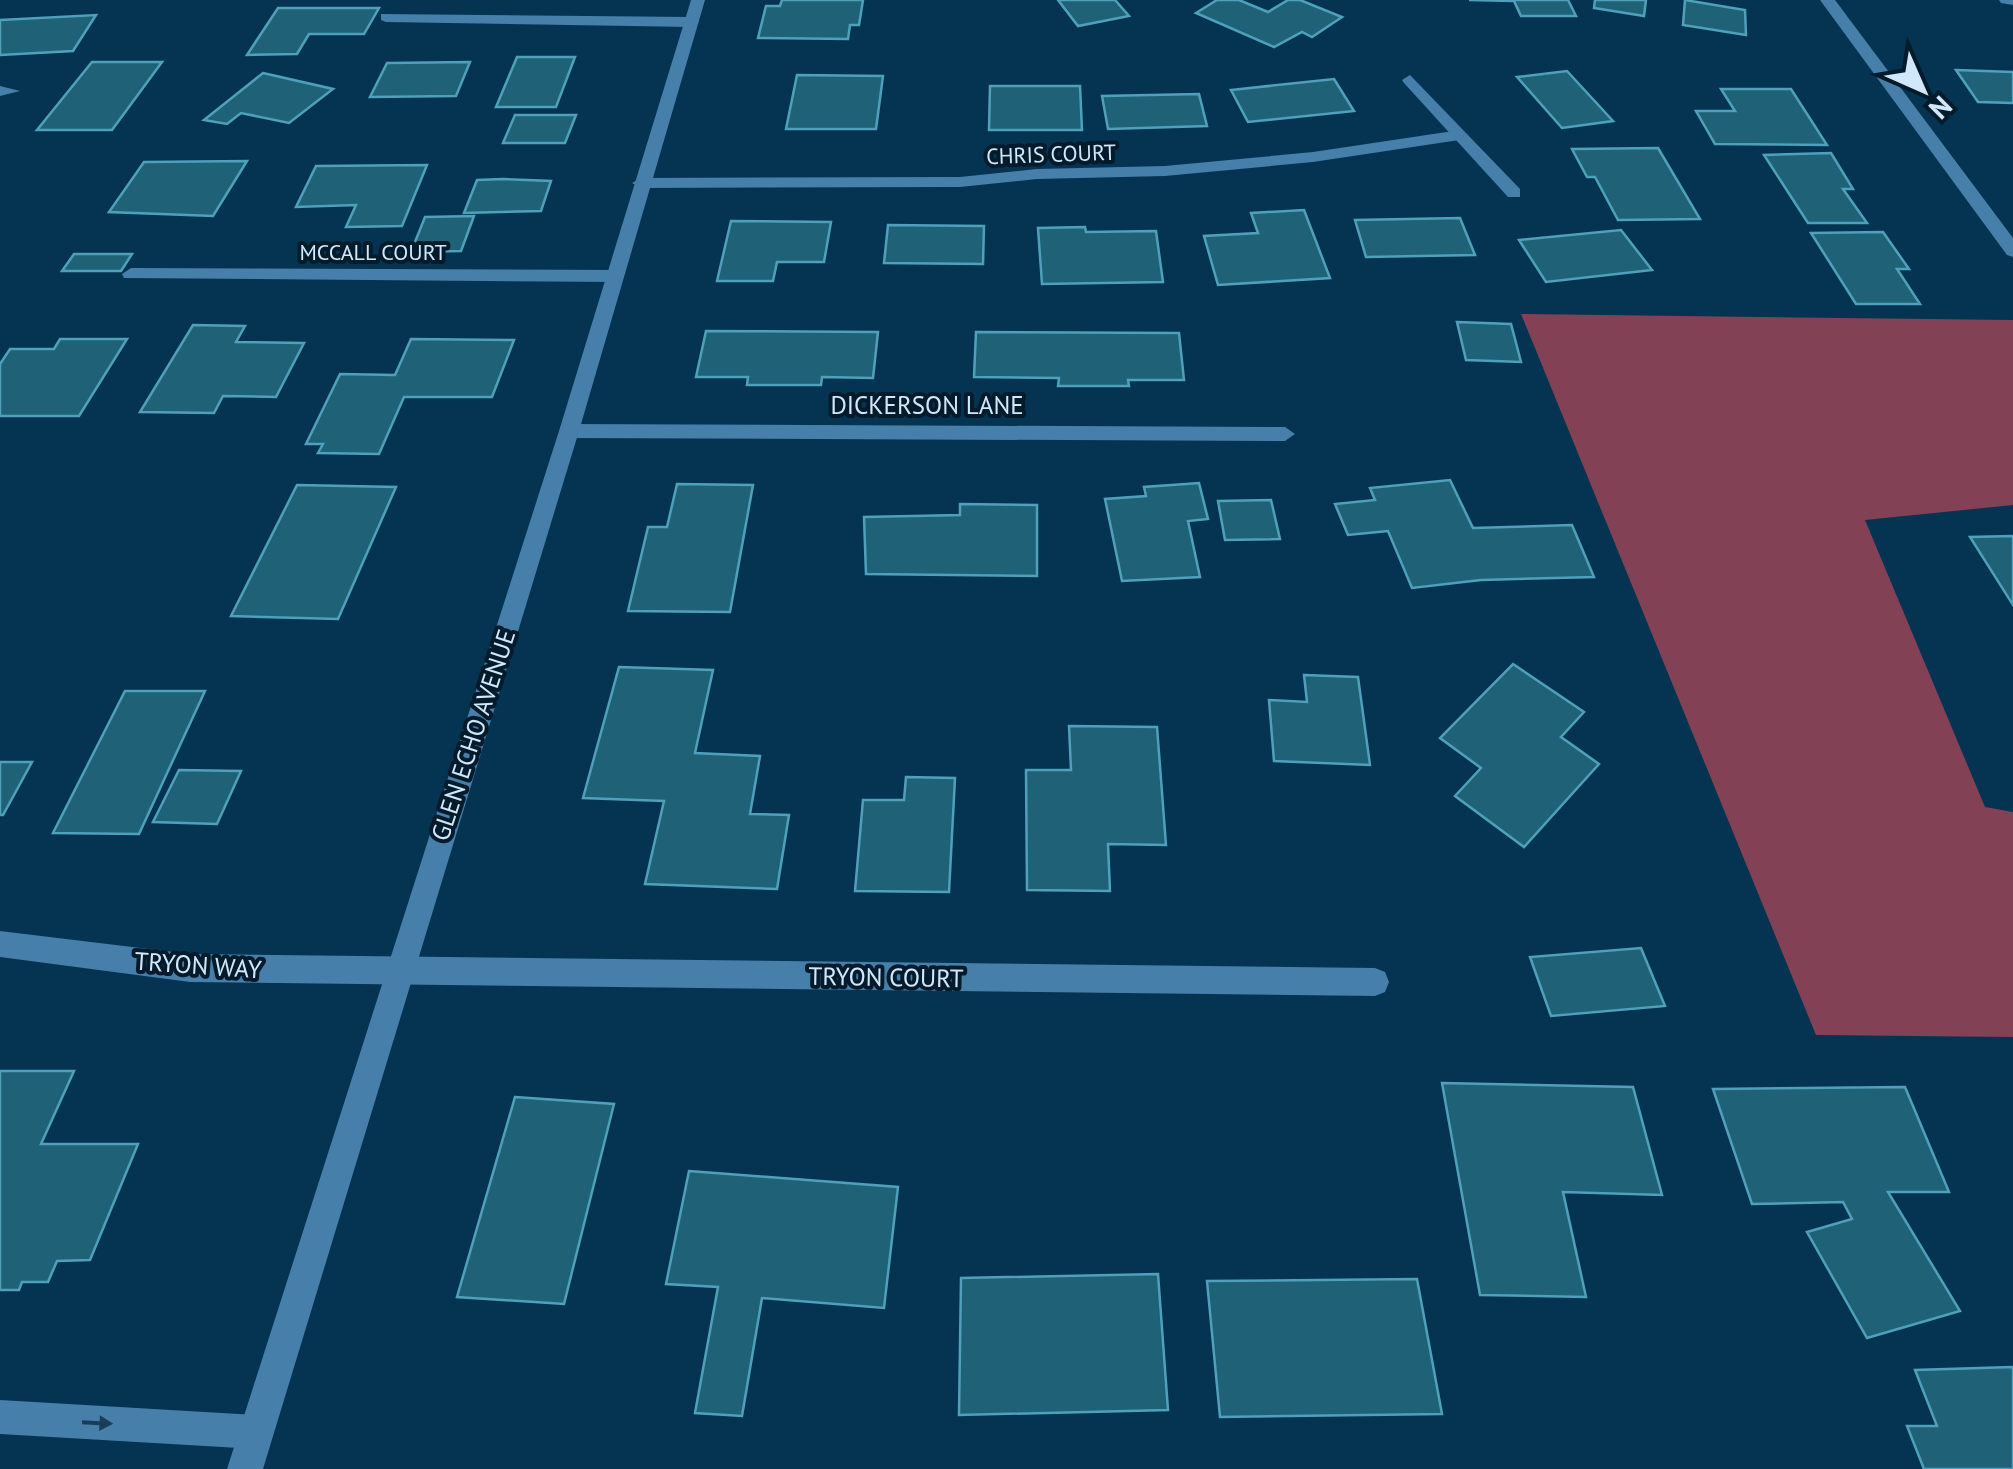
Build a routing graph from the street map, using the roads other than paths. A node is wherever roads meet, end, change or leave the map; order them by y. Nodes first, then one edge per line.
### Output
1 (698, 0) edge
2 (1827, 0) edge
3 (386, 17) dead end
4 (691, 22) junction
5 (1410, 80) dead end
6 (1460, 135) junction
7 (642, 183) junction
8 (1514, 193) dead end
9 (2013, 251) edge
10 (131, 274) dead end
11 (615, 276) junction
12 (570, 431) junction
13 (1285, 434) dead end
14 (0, 944) edge
15 (397, 973) junction
16 (1375, 982) dead end
17 (0, 1417) edge
18 (256, 1432) junction
19 (245, 1469) edge

1 - 4 street, GLEN ECHO AVENUE
2 - 9 street
3 - 4 street
4 - 7 street, GLEN ECHO AVENUE
5 - 6 street
6 - 7 street, CHRIS COURT
6 - 8 street
7 - 11 street, GLEN ECHO AVENUE
10 - 11 street, MCCALL COURT
11 - 12 street, GLEN ECHO AVENUE
12 - 13 street, DICKERSON LANE
12 - 15 street, GLEN ECHO AVENUE
14 - 15 street, TRYON WAY
15 - 16 street, TRYON COURT
15 - 18 street, GLEN ECHO AVENUE
17 -> 18 street
18 - 19 street, GLEN ECHO AVENUE

